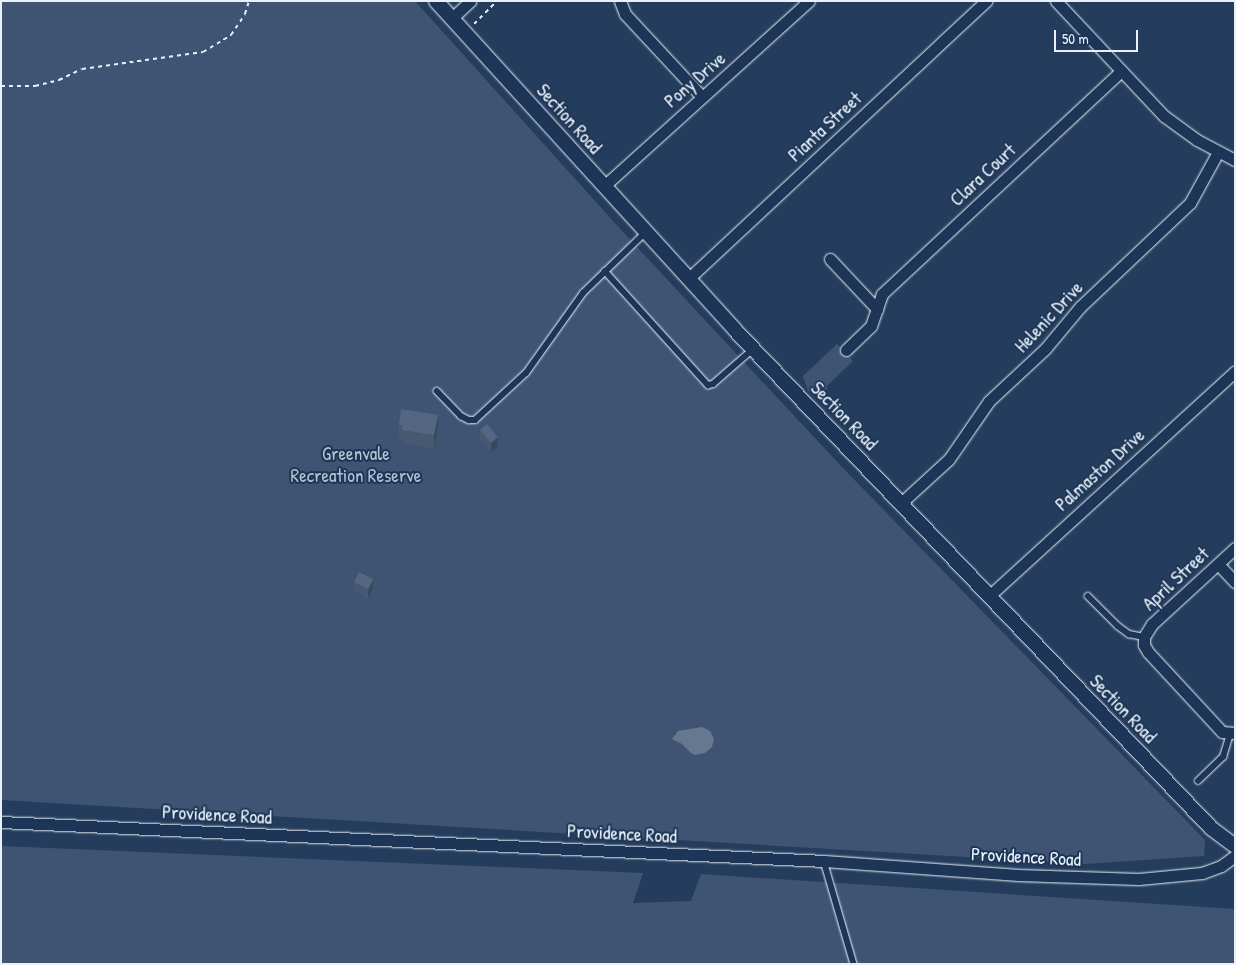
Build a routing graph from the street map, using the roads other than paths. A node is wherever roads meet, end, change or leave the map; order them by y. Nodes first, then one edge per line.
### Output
1 (436, 1) edge
2 (470, 1) edge
3 (620, 1) edge
4 (809, 1) edge
5 (986, 1) edge
6 (1056, 1) edge
7 (451, 19) junction
8 (1121, 71) junction
9 (702, 97) junction
10 (1218, 152) junction
11 (1235, 160) edge
12 (604, 186) junction
13 (646, 232) junction
14 (830, 259) dead end
15 (605, 271) junction
16 (688, 279) junction
17 (877, 309) junction
18 (754, 348) junction
19 (846, 350) dead end
20 (1235, 371) edge
21 (437, 391) dead end
22 (901, 503) junction
23 (1235, 548) edge
24 (1218, 564) junction
25 (1235, 582) edge
26 (989, 596) junction
27 (1088, 596) dead end
28 (1144, 637) junction
29 (1233, 733) edge
30 (1198, 780) dead end
31 (1, 822) edge
32 (1235, 846) edge
33 (1235, 856) edge
34 (824, 861) junction
35 (854, 964) edge

1 - 7 street, Section Road
2 - 7 street
3 - 9 street
4 - 9 street, Pony Drive
5 - 16 street, Pianta Street
6 - 8 street
7 - 12 street, Section Road
8 - 10 street
8 - 17 street, Clara Court
9 - 12 street, Pony Drive
10 - 11 street
10 - 22 street, Helenic Drive
12 - 13 street, Section Road
13 - 15 lane
13 - 16 street, Section Road
14 - 17 street
15 - 18 lane
15 - 21 lane
16 - 18 street, Section Road
17 - 19 street, Clara Court
18 - 22 street, Section Road
20 - 26 street, Palmaston Drive
22 - 26 street, Section Road
23 - 24 street, April Street
24 - 25 street
24 - 28 street, April Street
26 - 32 street, Section Road
27 - 28 lane
28 - 29 street
29 - 30 lane
31 - 34 street, Providence Road
33 - 34 street, Providence Road
34 - 35 lane

